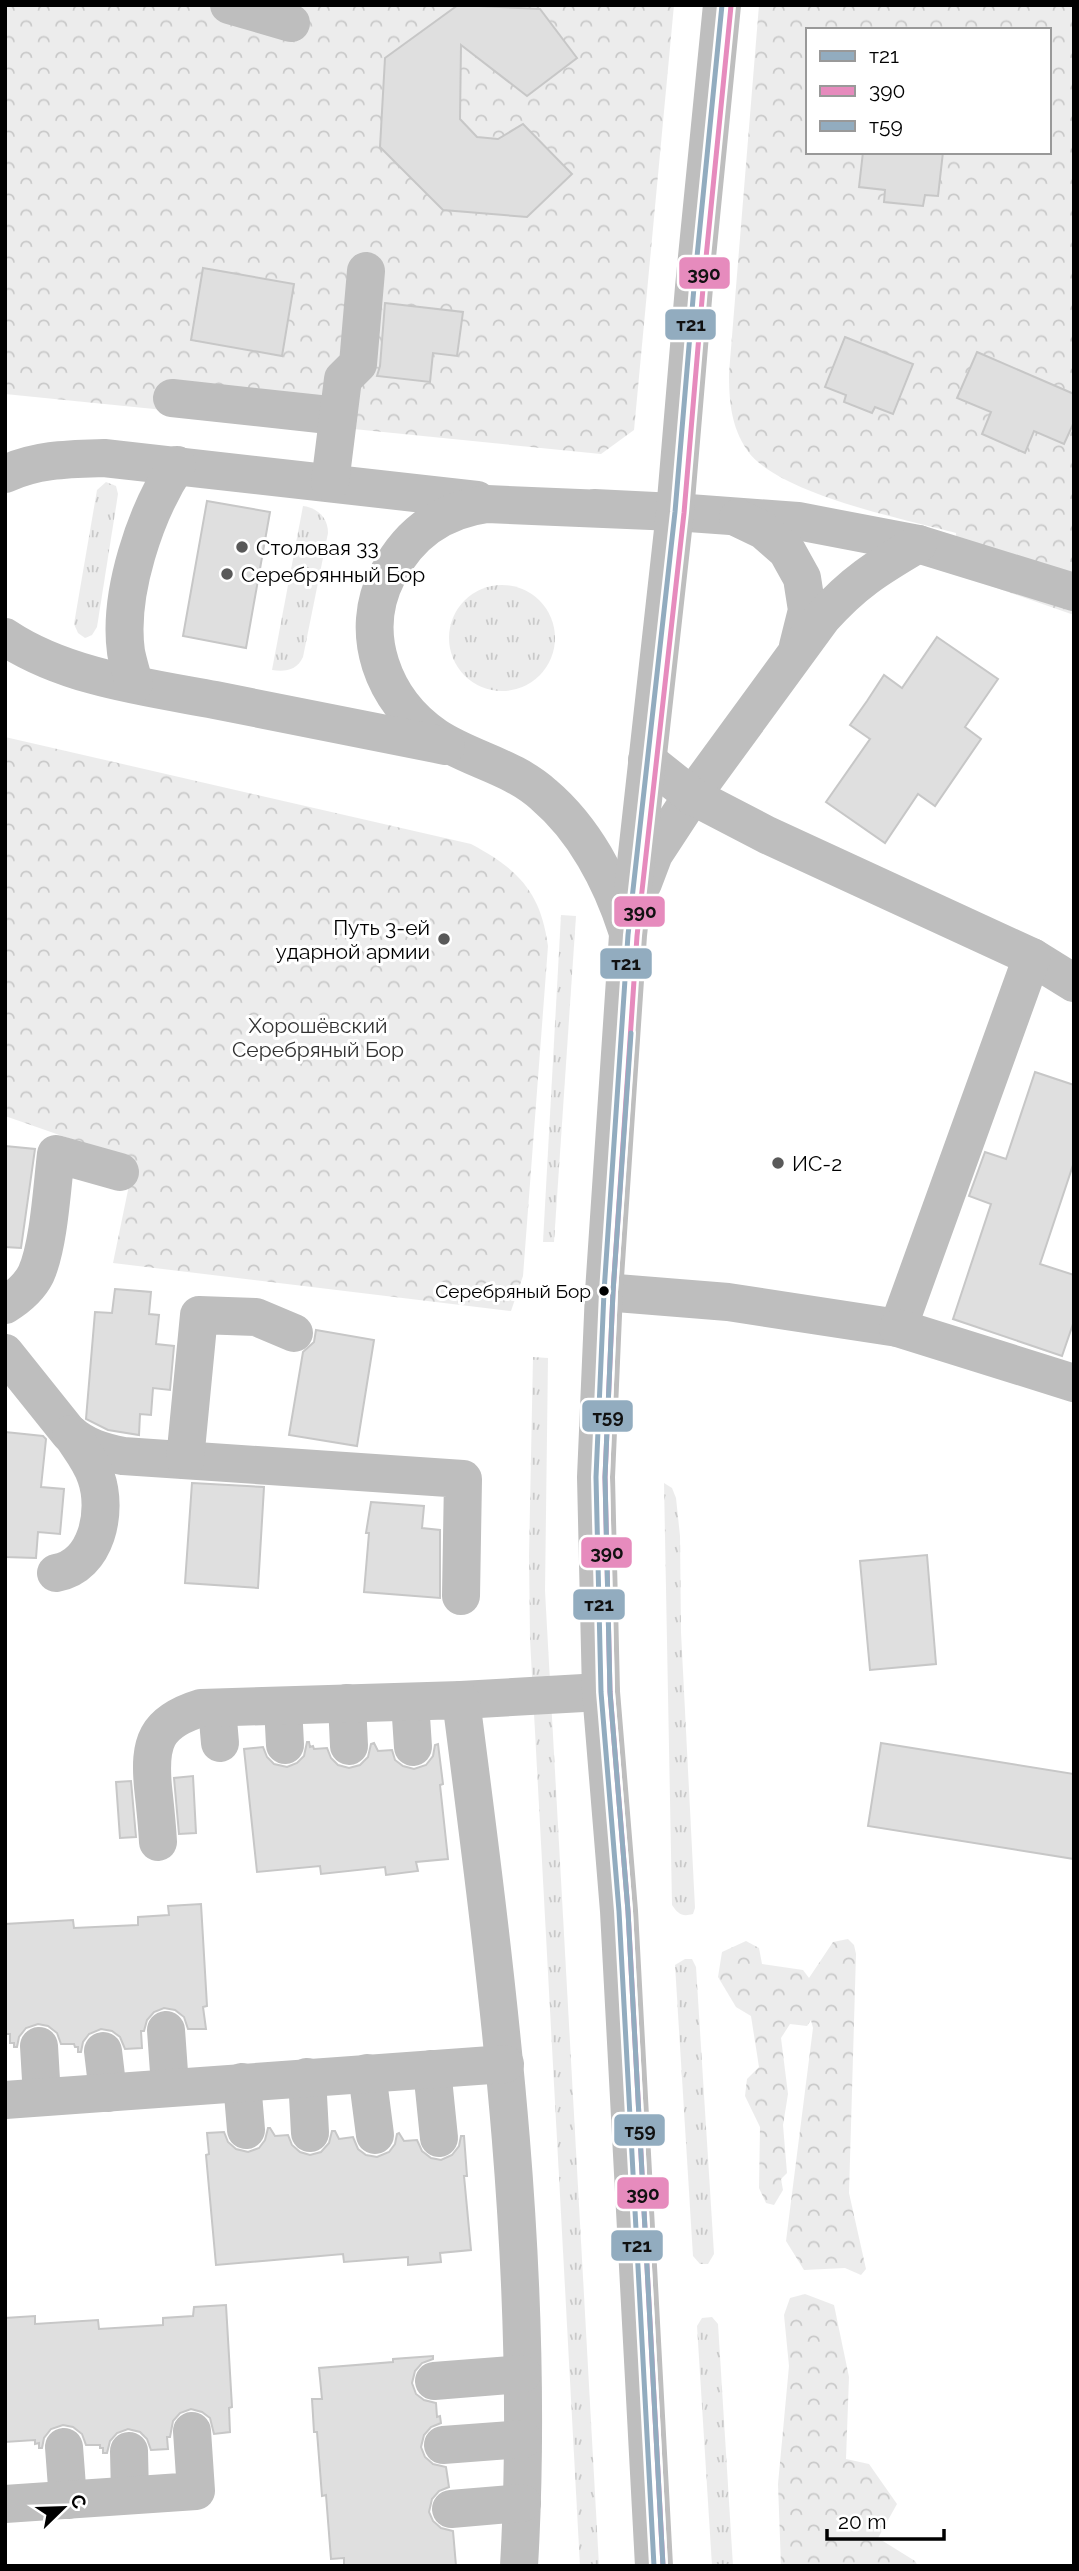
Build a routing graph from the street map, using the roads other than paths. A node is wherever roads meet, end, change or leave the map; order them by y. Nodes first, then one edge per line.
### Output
1 (229, 5) edge
2 (722, 5) edge
3 (291, 23) dead end
4 (366, 271) dead end
5 (172, 398) dead end
6 (338, 416) junction
7 (177, 465) junction
8 (5, 474) edge
9 (330, 483) junction
10 (507, 504) junction
11 (594, 508) dead end
12 (675, 512) junction
13 (732, 516) junction
14 (918, 544) junction
15 (1074, 592) edge
16 (5, 637) edge
17 (798, 648) junction
18 (134, 684) junction
19 (458, 748) junction
20 (647, 760) junction
21 (692, 796) junction
22 (628, 935) junction
23 (1032, 957) junction
24 (1074, 983) edge
25 (120, 1172) dead end
26 (604, 1293) junction
27 (5, 1305) edge
28 (898, 1328) junction
29 (294, 1333) dead end
30 (5, 1353) edge
31 (1074, 1383) edge
32 (69, 1433) junction
33 (185, 1461) junction
34 (56, 1573) dead end
35 (461, 1596) dead end
36 (601, 1692) junction
37 (461, 1700) junction
38 (410, 1702) junction
39 (347, 1703) junction
40 (283, 1706) junction
41 (285, 1745) dead end
42 (349, 1746) dead end
43 (413, 1747) dead end
44 (158, 1842) dead end
45 (166, 2030) dead end
46 (39, 2046) dead end
47 (103, 2051) dead end
48 (505, 2064) junction
49 (432, 2069) junction
50 (368, 2073) junction
51 (307, 2077) junction
52 (242, 2082) junction
53 (170, 2086) junction
54 (108, 2092) junction
55 (24, 2099) edge
56 (246, 2130) dead end
57 (310, 2133) dead end
58 (375, 2135) dead end
59 (439, 2138) dead end
60 (522, 2374) junction
61 (434, 2381) dead end
62 (192, 2431) dead end
63 (523, 2439) junction
64 (443, 2445) dead end
65 (64, 2447) dead end
66 (129, 2451) dead end
67 (130, 2495) junction
68 (68, 2500) junction
69 (522, 2503) junction
70 (5, 2504) edge
71 (451, 2509) dead end
72 (519, 2566) edge
73 (654, 2566) edge

1 - 3 street
2 - 12 street
4 - 6 street
5 - 6 street
6 - 9 street
7 - 8 street
7 - 9 street
7 - 18 street
9 - 10 street
10 - 12 street
10 - 19 street
11 - 12 street
12 - 13 street
12 - 20 street
13 - 14 street
13 - 17 street
14 - 15 street
14 - 17 street
16 - 18 street
17 - 21 street
18 - 19 street
19 - 22 street
20 - 21 street
20 - 22 street
21 - 22 street
21 - 23 street
22 - 26 street
23 - 24 street
23 - 28 street
25 - 27 street
26 - 28 street
26 - 36 street
28 - 31 street
29 - 33 street
30 - 32 street
32 - 33 street
32 - 34 street
33 - 35 street
36 - 37 street
36 - 73 street
37 - 38 street
37 - 48 street
38 - 39 street
38 - 43 street
39 - 40 street
39 - 42 street
40 - 41 street
40 - 44 street
45 - 53 street
46 - 55 street
47 - 54 street
48 - 49 street
48 - 60 street
49 - 50 street
49 - 59 street
50 - 51 street
50 - 58 street
51 - 52 street
51 - 57 street
52 - 53 street
52 - 56 street
53 - 54 street
54 - 55 street
60 - 61 street
60 - 63 street
62 - 67 street
63 - 64 street
63 - 69 street
65 - 68 street
66 - 67 street
67 - 68 street
68 - 70 street
69 - 71 street
69 - 72 street

